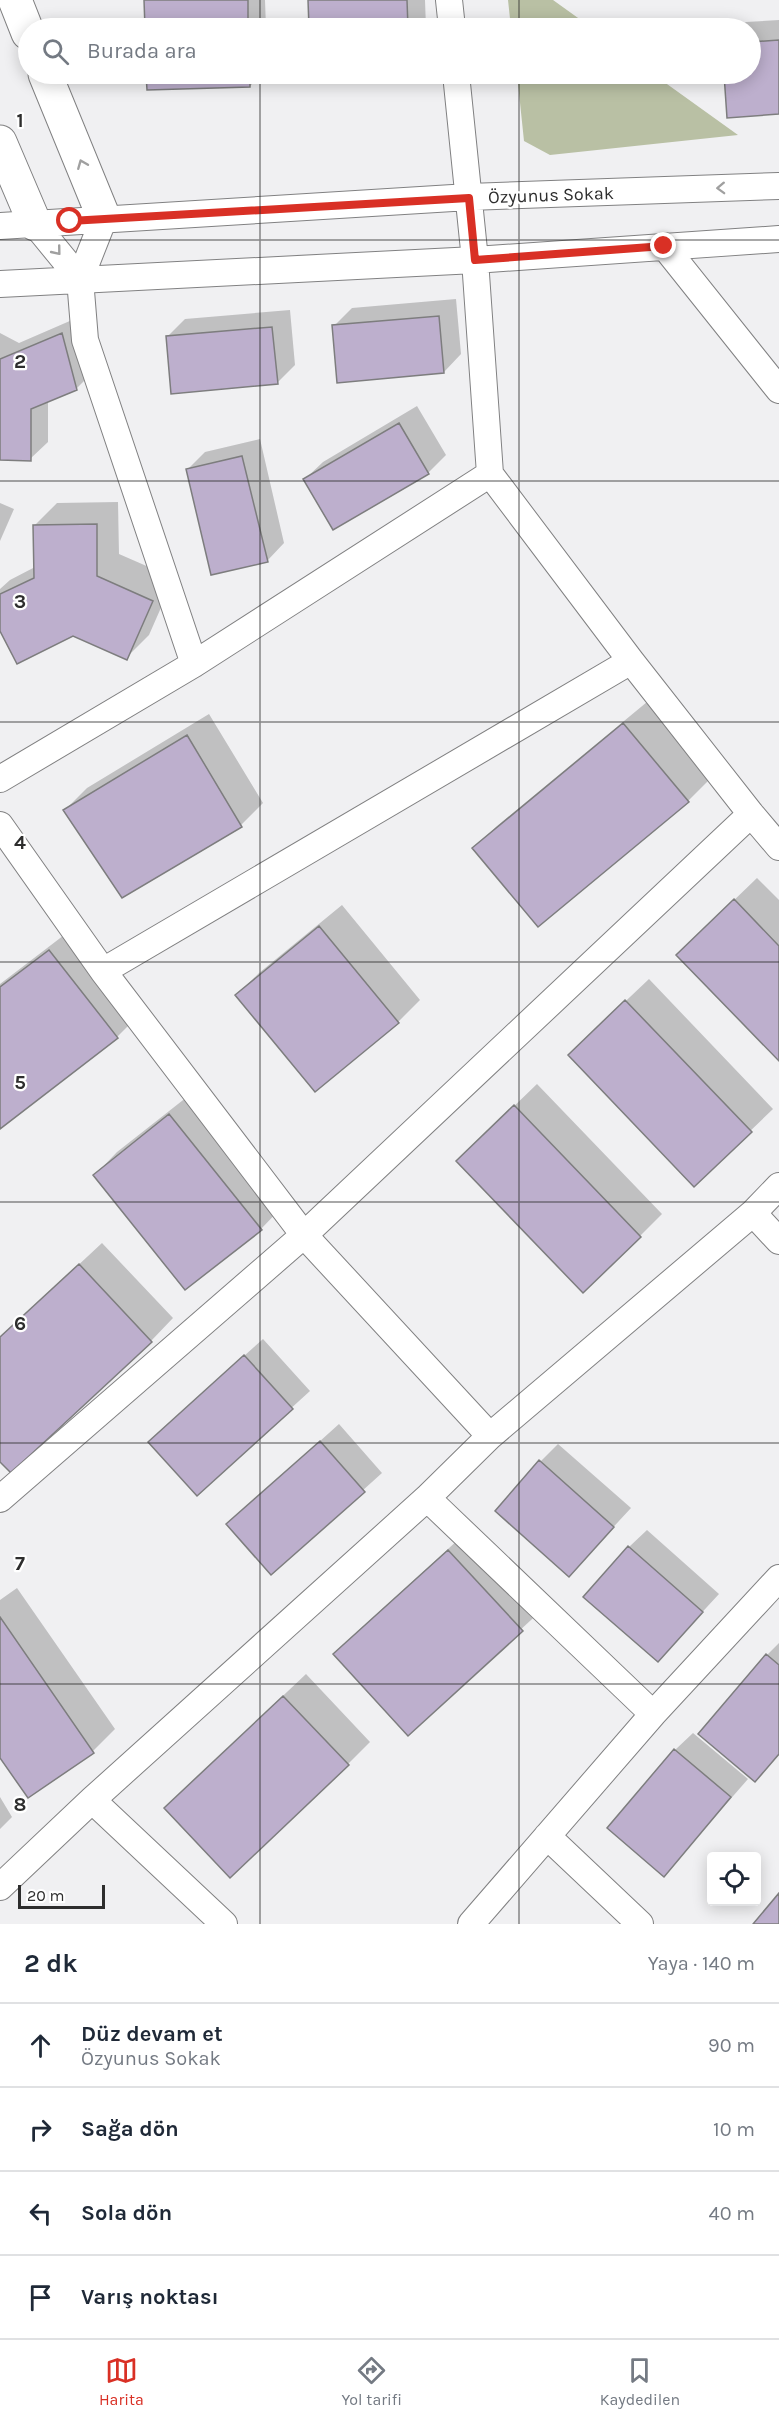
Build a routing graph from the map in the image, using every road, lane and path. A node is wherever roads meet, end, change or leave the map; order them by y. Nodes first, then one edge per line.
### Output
1 (15, 0) edge
2 (449, 0) edge
3 (22, 18) edge
4 (451, 18) edge
5 (49, 84) edge
6 (457, 84) edge
7 (0, 142) edge
8 (779, 186) edge
9 (469, 198) junction
10 (104, 218) junction
11 (35, 224) junction
12 (0, 226) edge
13 (779, 239) edge
14 (664, 246) junction
15 (475, 260) junction
16 (80, 279) junction
17 (0, 284) edge
18 (779, 390) edge
19 (490, 474) junction
20 (631, 662) junction
21 (194, 664) junction
22 (0, 779) edge
23 (751, 814) junction
24 (0, 825) edge
25 (779, 847) edge
26 (103, 971) junction
27 (779, 1186) edge
28 (753, 1213) junction
29 (304, 1236) junction
30 (779, 1240) edge
31 (490, 1436) junction
32 (0, 1498) edge
33 (427, 1498) junction
34 (779, 1578) edge
35 (653, 1714) junction
36 (92, 1800) junction
37 (547, 1836) junction
38 (0, 1887) edge
39 (224, 1924) edge
40 (471, 1924) edge
41 (640, 1924) edge

1 - 3 street
2 - 4 street
10 -> 5 street
6 - 9 street
7 - 11 street
8 -> 9 street, Özyunus Sokak
9 - 10 street, Özyunus Sokak
9 - 15 street
10 - 11 street, Özyunus Sokak
10 - 16 street
11 - 12 street, Özyunus Sokak
11 -> 16 street
13 - 14 street
14 - 15 street
14 - 18 street
15 - 16 street
15 - 19 street
16 - 17 street
16 - 21 street
19 - 20 street
19 - 21 street
20 - 23 street
20 - 26 street
21 - 22 street
23 - 25 street
23 - 29 street
24 - 26 street
26 - 29 street
27 - 28 street
28 - 30 street
28 - 31 street
29 - 31 street
29 - 32 street
31 - 33 street
33 - 35 street
33 - 36 street
34 - 35 street
35 - 37 street
36 - 38 street
36 - 39 street
37 - 40 street
37 - 41 street

